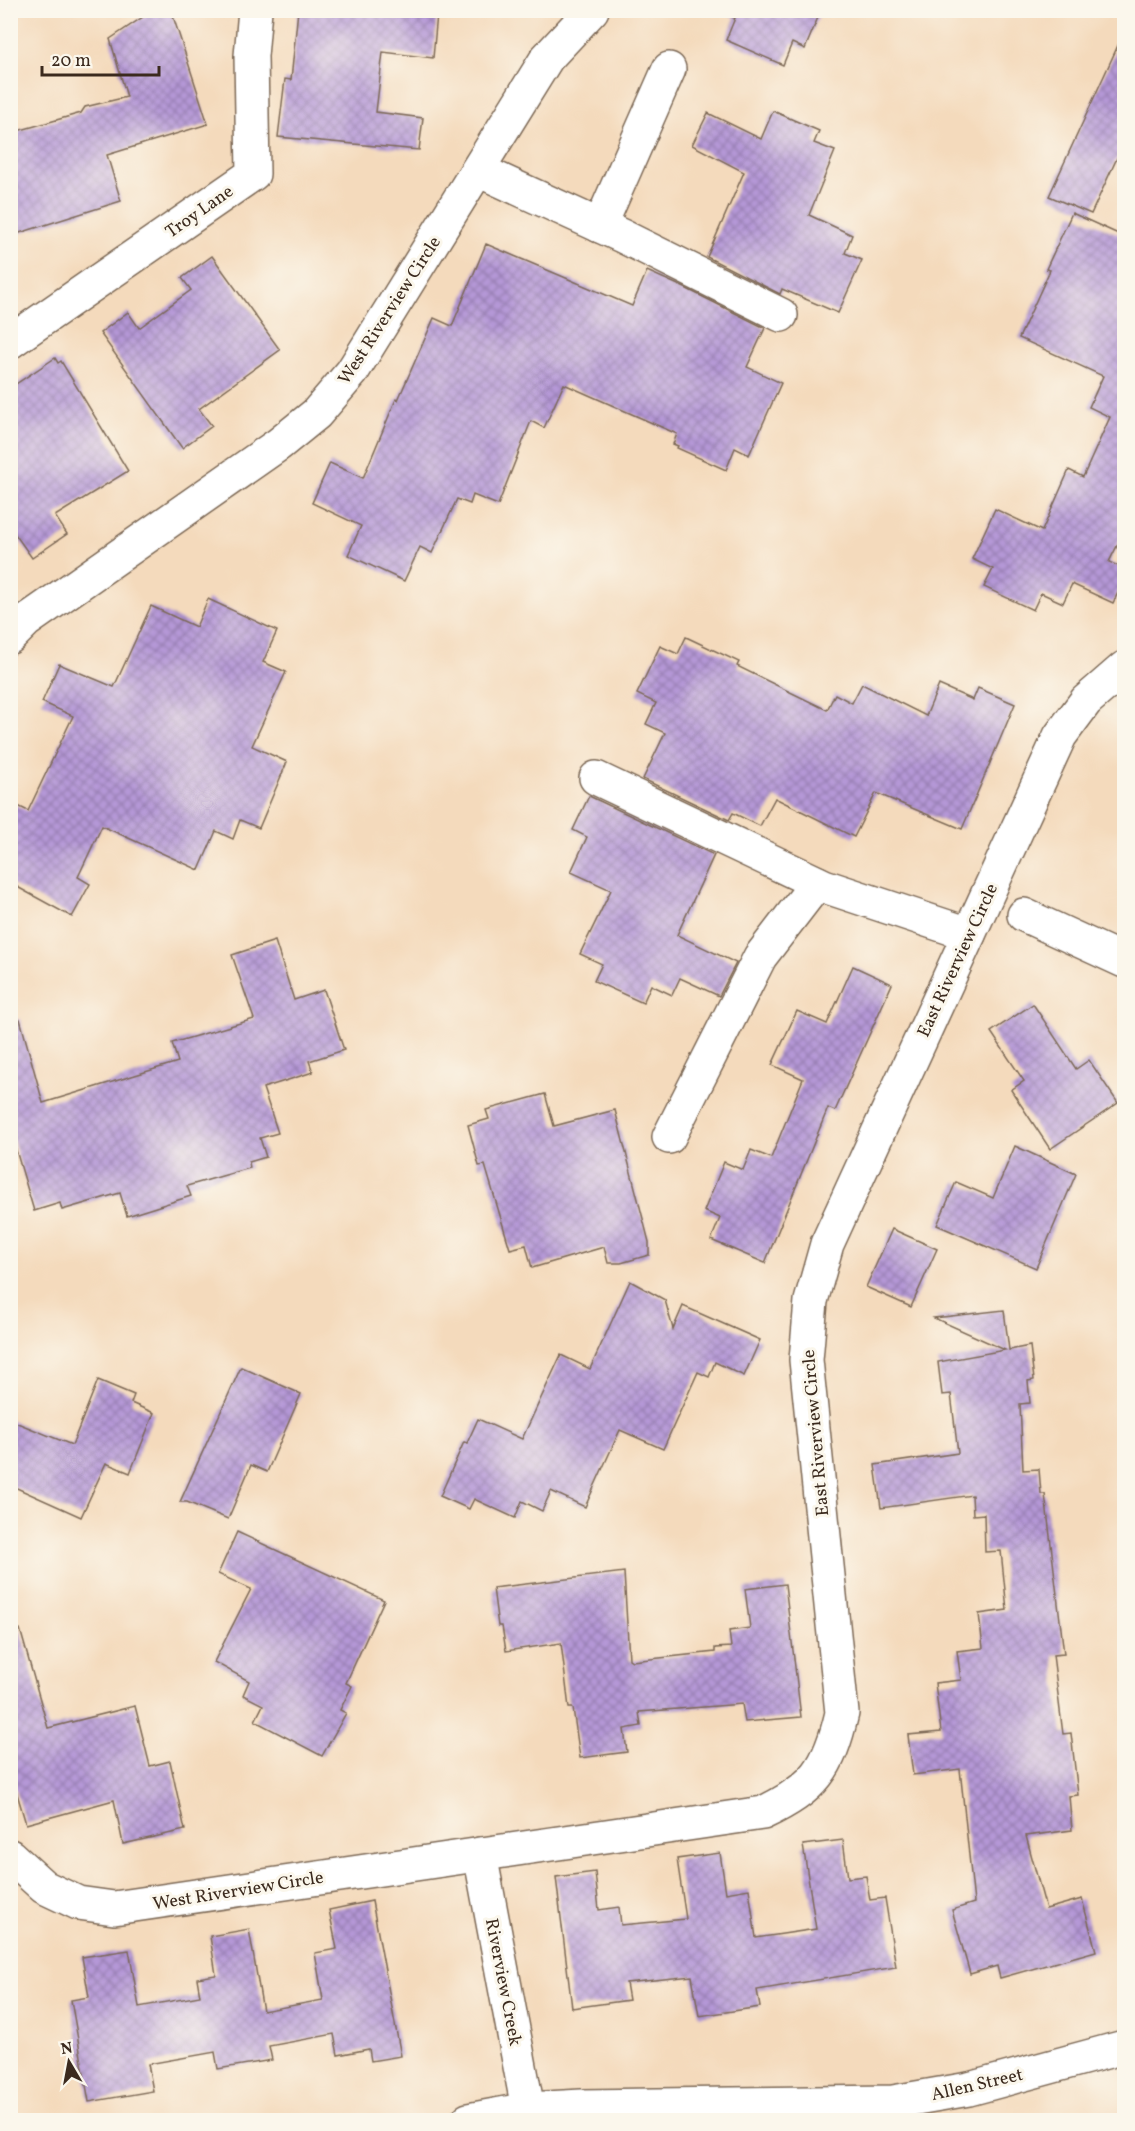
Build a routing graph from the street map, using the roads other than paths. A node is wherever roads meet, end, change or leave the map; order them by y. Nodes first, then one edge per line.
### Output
1 (255, 10) edge
2 (592, 10) edge
3 (669, 69) dead end
4 (478, 170) junction
5 (600, 226) junction
6 (781, 315) dead end
7 (10, 342) edge
8 (10, 637) edge
9 (1125, 668) edge
10 (597, 778) dead end
11 (817, 883) junction
12 (1024, 915) dead end
13 (969, 934) junction
14 (1125, 961) edge
15 (669, 1137) dead end
16 (480, 1854) junction
17 (10, 1856) edge
18 (1125, 2047) edge
19 (528, 2109) junction
20 (468, 2121) edge

1 - 7 street, Troy Lane
2 - 4 street, West Riverview Circle
3 - 5 street
4 - 5 street
4 - 8 street, West Riverview Circle
5 - 6 street
9 - 13 street, East Riverview Circle
10 - 11 street
11 - 13 street
11 - 15 street
12 - 14 street
13 - 16 street, East Riverview Circle
16 - 17 street, West Riverview Circle
16 - 19 street, Riverview Creek
18 - 19 street, Allen Street
19 - 20 street, Allen Street

